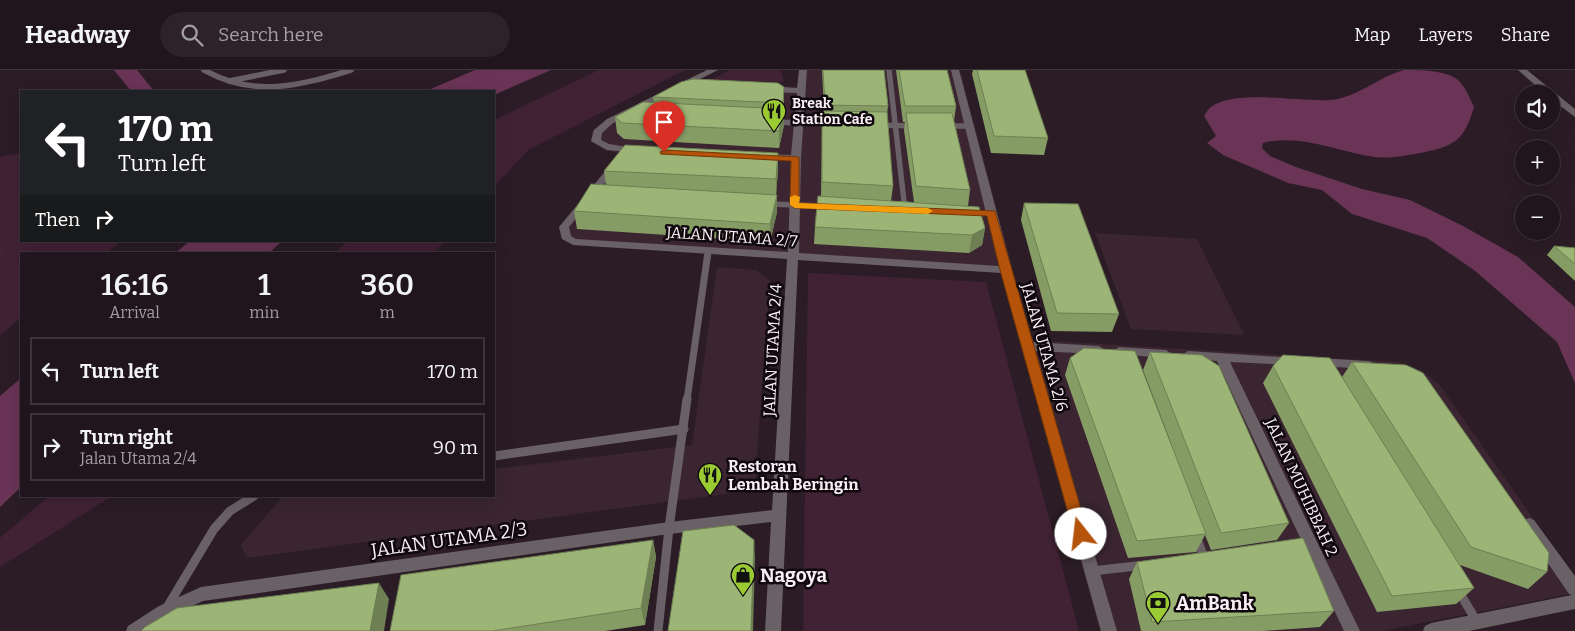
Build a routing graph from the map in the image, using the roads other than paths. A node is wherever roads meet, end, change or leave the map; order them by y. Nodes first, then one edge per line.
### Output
1 (206, 70) edge
2 (284, 70) edge
3 (351, 70) edge
4 (714, 70) edge
5 (803, 70) edge
6 (889, 70) edge
7 (955, 70) edge
8 (1522, 70) edge
9 (227, 81) junction
10 (1540, 85) edge
11 (683, 86) junction
12 (703, 87) edge
13 (752, 89) edge
14 (802, 91) junction
15 (1560, 102) edge
16 (1575, 114) edge
17 (772, 122) edge
18 (798, 124) junction
19 (840, 124) edge
20 (868, 125) edge
21 (896, 126) junction
22 (923, 126) edge
23 (942, 126) edge
24 (969, 126) junction
25 (627, 151) junction
26 (647, 152) edge
27 (756, 157) edge
28 (796, 158) junction
29 (766, 203) edge
30 (795, 205) junction
31 (832, 207) edge
32 (896, 209) edge
33 (905, 210) junction
34 (915, 210) edge
35 (708, 252) junction
36 (793, 257) junction
37 (1006, 270) junction
38 (1027, 346) junction
39 (1221, 357) junction
40 (1386, 366) edge
41 (684, 428) junction
42 (495, 456) edge
43 (252, 497) edge
44 (1519, 510) edge
45 (779, 515) junction
46 (669, 528) junction
47 (1194, 530) edge
48 (1204, 558) edge
49 (1157, 563) edge
50 (1092, 571) junction
51 (1452, 580) edge
52 (1575, 589) edge
53 (1575, 602) edge
54 (165, 611) junction
55 (1477, 622) junction
56 (134, 631) edge
57 (658, 631) edge
58 (773, 631) edge
59 (1109, 631) edge
60 (1352, 631) edge
61 (1431, 631) edge

1 - 9 lane
2 - 9 lane
3 - 9 lane
4 - 11 street
5 - 14 street, JALAN UTAMA 2/4
6 - 21 lane
7 - 24 street, JALAN UTAMA 2/6
8 - 10 street
11 - 12 street
11 - 25 street
13 - 14 street
14 - 18 street, JALAN UTAMA 2/4
15 - 16 street
17 - 18 lane
18 - 19 lane
18 - 28 street, JALAN UTAMA 2/4
20 - 21 lane
21 - 22 lane
21 - 33 lane
23 - 24 lane
24 - 37 street, JALAN UTAMA 2/6
25 - 26 street
25 - 35 street, JALAN UTAMA 2/7
27 - 28 street
28 - 30 street, JALAN UTAMA 2/4
29 - 30 lane
30 - 31 lane
30 - 36 street, JALAN UTAMA 2/4
32 - 33 lane
33 - 34 lane
35 - 36 street, JALAN UTAMA 2/7
35 - 41 lane
36 - 37 street, JALAN UTAMA 2/7
36 - 45 street, JALAN UTAMA 2/4
37 - 38 street, JALAN UTAMA 2/6
38 - 39 street
38 - 50 street, JALAN UTAMA 2/6
39 - 40 street
39 - 60 street, JALAN MUHIBBAH 2
41 - 42 lane
41 - 46 lane
43 - 54 lane
44 - 52 street
45 - 46 street, JALAN UTAMA 2/3
45 - 58 street, JALAN UTAMA 2/4
46 - 54 street, JALAN UTAMA 2/3
46 - 57 lane
47 - 48 lane
49 - 50 lane
50 - 59 street, JALAN UTAMA 2/6
51 - 55 lane
53 - 55 street
54 - 56 street, JALAN UTAMA 2/3
55 - 61 street

